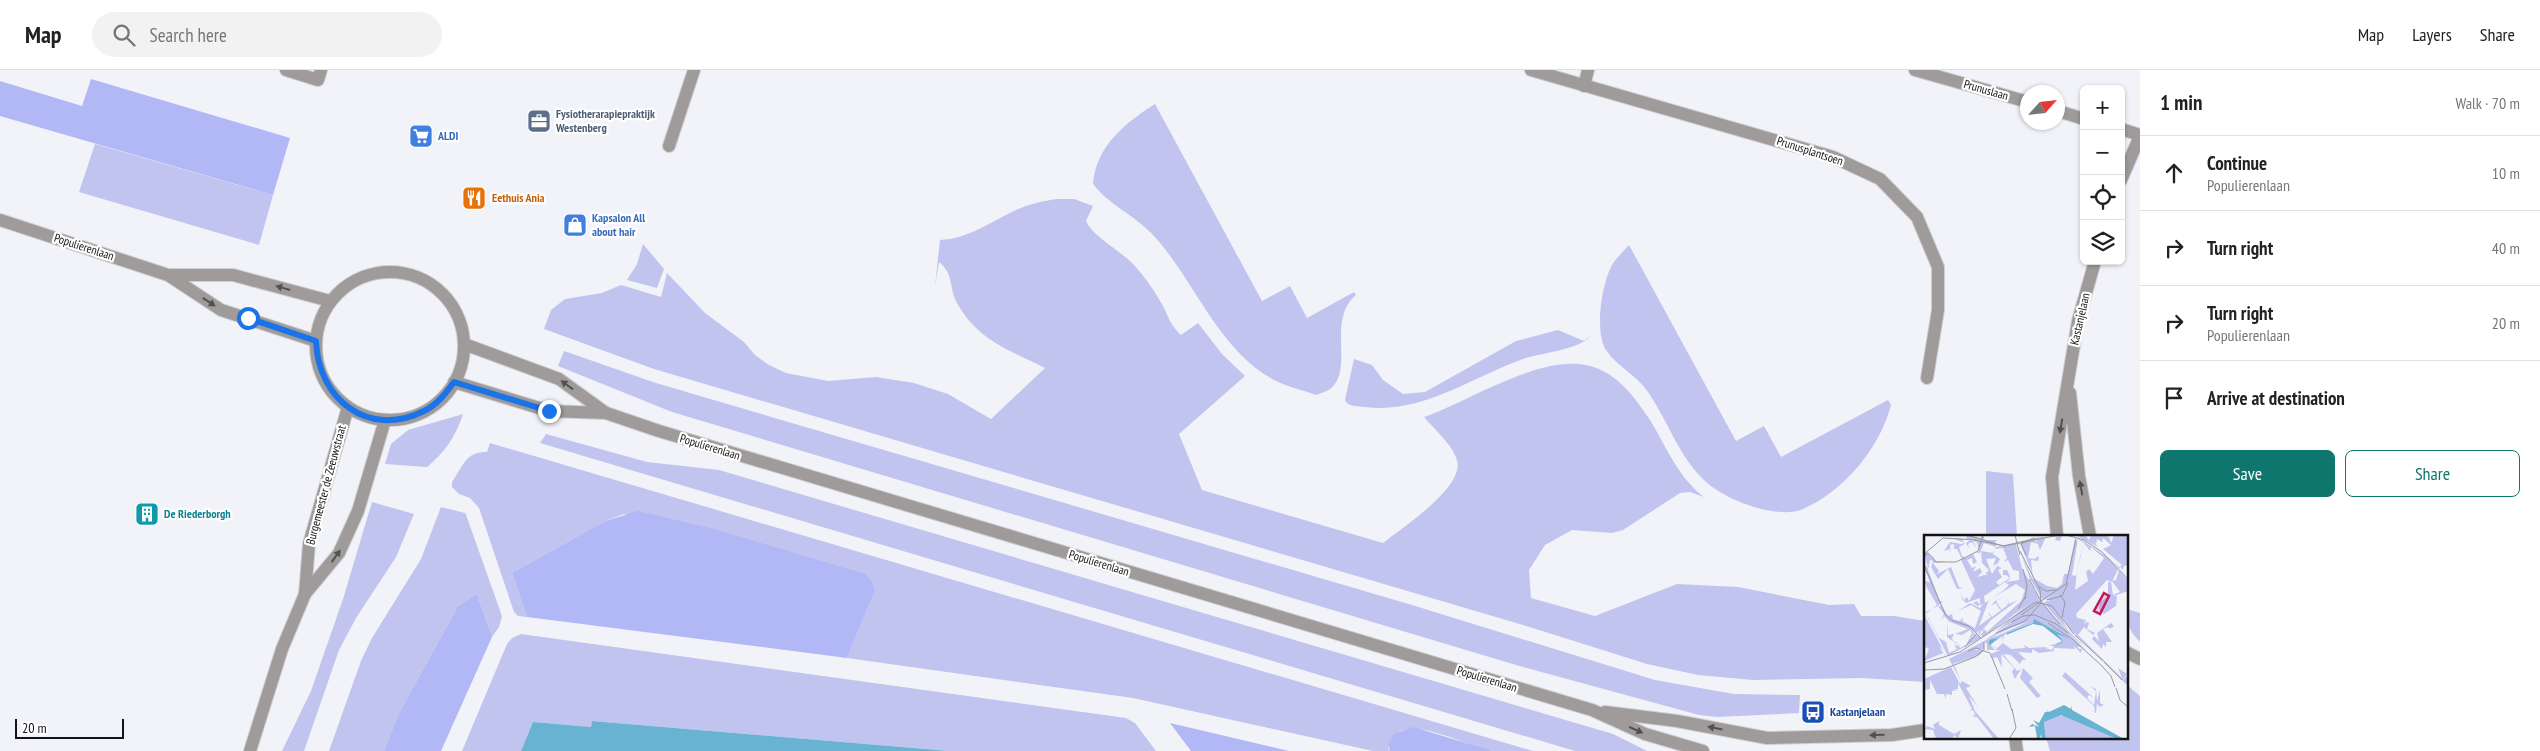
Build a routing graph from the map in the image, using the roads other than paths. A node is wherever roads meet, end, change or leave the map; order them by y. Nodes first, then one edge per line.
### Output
1 (286, 70) edge
2 (321, 70) edge
3 (694, 70) edge
4 (1531, 70) edge
5 (1588, 70) edge
6 (1915, 70) edge
7 (1584, 86) junction
8 (2020, 100) edge
9 (2065, 113) edge
10 (2080, 117) edge
11 (2124, 130) edge
12 (2140, 135) edge
13 (669, 146) dead end
14 (2123, 175) edge
15 (0, 220) edge
16 (2094, 265) edge
17 (168, 275) junction
18 (330, 301) junction
19 (316, 341) junction
20 (464, 344) junction
21 (1927, 378) dead end
22 (2069, 378) junction
23 (454, 382) junction
24 (348, 407) junction
25 (606, 413) junction
26 (385, 420) junction
27 (2057, 535) edge
28 (2090, 535) edge
29 (305, 594) junction
30 (2128, 653) edge
31 (2140, 659) edge
32 (1592, 710) junction
33 (1924, 730) edge
34 (2015, 738) edge
35 (250, 751) edge
36 (1703, 751) edge
37 (2017, 751) edge

1 - 2 street
3 - 13 street
4 - 7 street, Prunusplantsoen
5 - 7 street
6 - 8 street, Prunuslaan
7 - 21 street, Prunusplantsoen
9 - 10 street
11 - 12 street
12 - 14 street
15 - 17 street, Populierenlaan
16 - 22 street, Kastanjelaan
18 -> 17 street, Populierenlaan
17 -> 19 street, Populierenlaan
18 - 19 street
18 - 20 street
19 - 24 street
20 - 23 street
25 -> 20 street, Populierenlaan
22 -> 27 street, Kastanjelaan
28 -> 22 street, Kastanjelaan
23 - 25 street, Populierenlaan
23 - 26 street
24 - 26 street
24 - 29 street, Burgemeester de Zeeuwstraat
25 - 32 street, Populierenlaan
29 -> 26 street, Burgemeester de Zeeuwstraat
29 - 35 street, Burgemeester de Zeeuwstraat
30 - 31 street
33 -> 32 street, Populierenlaan
32 -> 36 street, Populierenlaan
34 - 37 street

